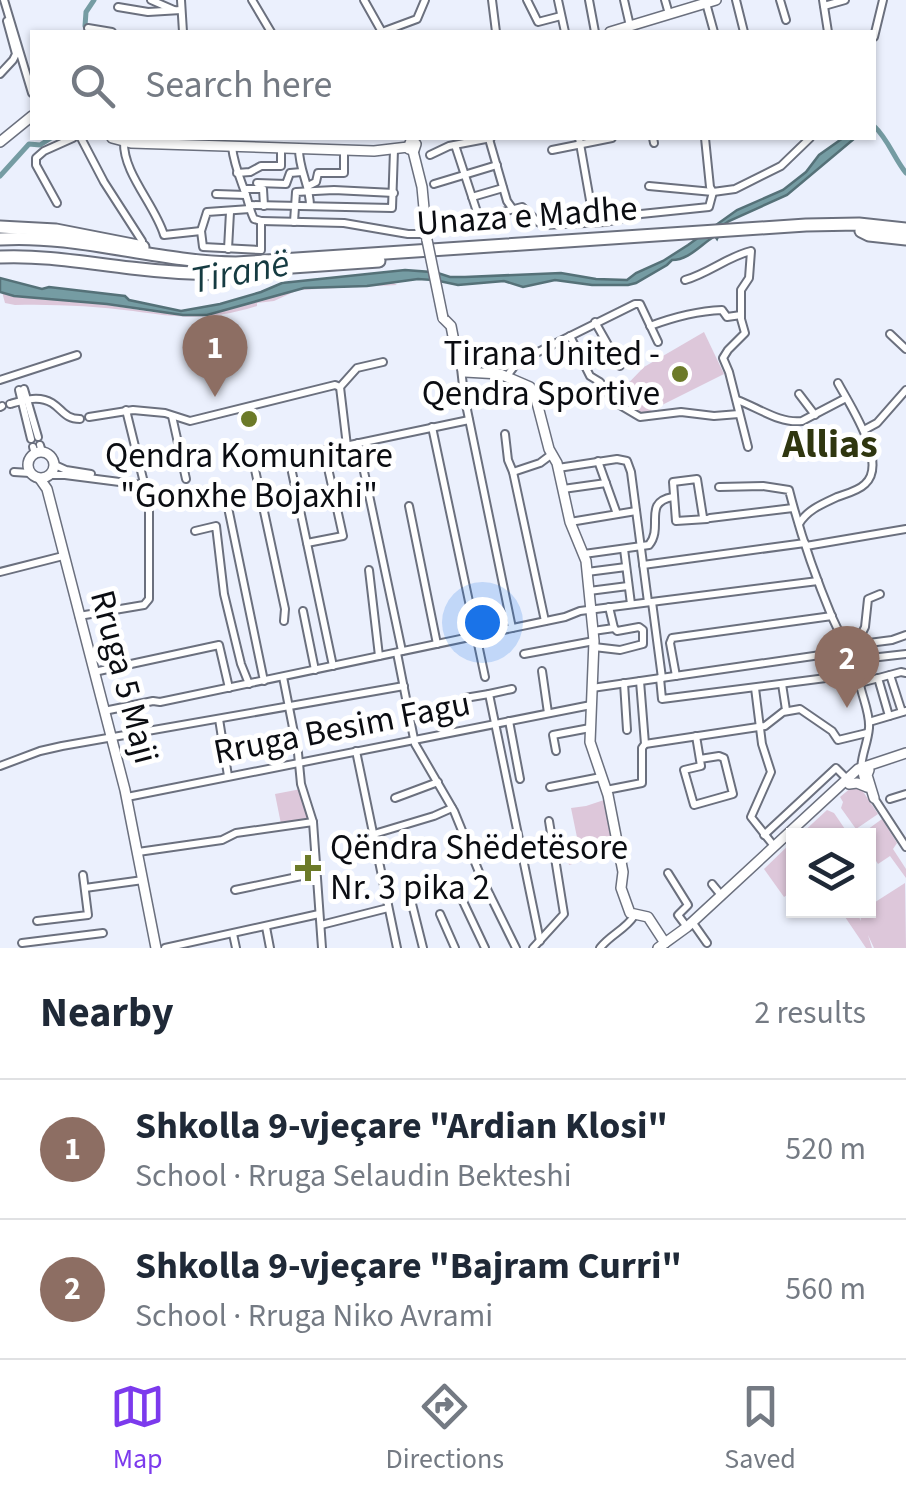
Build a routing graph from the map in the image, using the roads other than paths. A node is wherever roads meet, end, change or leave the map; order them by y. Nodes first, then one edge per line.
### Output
1 (4, 0) edge
2 (151, 0) edge
3 (181, 0) edge
4 (252, 0) edge
5 (364, 0) edge
6 (425, 0) edge
7 (492, 0) edge
8 (526, 0) edge
9 (558, 0) edge
10 (589, 0) edge
11 (624, 0) edge
12 (665, 0) edge
13 (736, 0) edge
14 (780, 0) edge
15 (845, 0) edge
16 (883, 0) edge
17 (704, 2) edge
18 (823, 3) edge
19 (118, 7) dead end
20 (178, 10) junction
21 (669, 14) junction
22 (561, 16) junction
23 (786, 20) dead end
24 (6, 21) edge
25 (630, 26) junction
26 (88, 28) dead end
27 (100, 30) edge
28 (180, 30) edge
29 (270, 30) edge
30 (381, 30) edge
31 (387, 30) edge
32 (496, 30) edge
33 (564, 30) edge
34 (594, 30) edge
35 (617, 30) edge
36 (713, 30) edge
37 (744, 30) edge
38 (828, 30) edge
39 (876, 30) edge
40 (0, 74) edge
41 (30, 87) edge
42 (30, 118) edge
43 (69, 140) edge
44 (82, 140) edge
45 (118, 140) edge
46 (491, 140) edge
47 (705, 140) edge
48 (808, 140) edge
49 (198, 141) edge
50 (579, 141) edge
51 (0, 142) edge
52 (124, 142) junction
53 (459, 142) edge
54 (413, 145) edge
55 (232, 147) junction
56 (281, 148) junction
57 (299, 149) junction
58 (344, 150) junction
59 (394, 150) junction
60 (552, 150) dead end
61 (430, 155) dead end
62 (497, 165) junction
63 (254, 170) junction
64 (302, 172) junction
65 (236, 173) junction
66 (464, 174) junction
67 (434, 184) dead end
68 (257, 186) junction
69 (649, 186) dead end
70 (309, 188) junction
71 (504, 188) junction
72 (245, 192) junction
73 (713, 192) junction
74 (394, 193) junction
75 (216, 194) dead end
76 (472, 197) junction
77 (57, 202) dead end
78 (264, 206) junction
79 (294, 206) junction
80 (310, 206) junction
81 (249, 207) junction
82 (512, 208) junction
83 (230, 212) junction
84 (261, 221) junction
85 (294, 222) junction
86 (592, 223) junction
87 (0, 227) edge
88 (905, 229) edge
89 (202, 230) junction
90 (426, 237) junction
91 (142, 241) dead end
92 (6, 242) edge
93 (228, 249) junction
94 (0, 256) edge
95 (313, 262) junction
96 (685, 280) dead end
97 (741, 315) junction
98 (595, 322) junction
99 (650, 326) junction
100 (890, 334) dead end
101 (570, 336) junction
102 (658, 342) dead end
103 (906, 348) edge
104 (77, 354) dead end
105 (383, 362) dead end
106 (620, 366) dead end
107 (461, 368) junction
108 (506, 376) junction
109 (0, 380) edge
110 (19, 383) junction
111 (838, 383) dead end
112 (340, 386) junction
113 (906, 390) edge
114 (799, 394) dead end
115 (846, 398) junction
116 (24, 400) junction
117 (736, 400) junction
118 (4, 406) edge
119 (126, 410) junction
120 (172, 414) junction
121 (739, 414) junction
122 (816, 414) junction
123 (469, 420) junction
124 (432, 428) junction
125 (864, 430) junction
126 (505, 434) dead end
127 (358, 444) junction
128 (36, 446) junction
129 (347, 446) junction
130 (748, 448) dead end
131 (324, 450) junction
132 (552, 454) junction
133 (289, 458) junction
134 (598, 462) junction
135 (558, 468) junction
136 (36, 472) junction
137 (513, 472) junction
138 (186, 479) dead end
139 (606, 482) junction
140 (143, 483) junction
141 (720, 487) dead end
142 (563, 489) junction
143 (225, 493) dead end
144 (673, 497) junction
145 (408, 506) dead end
146 (794, 508) junction
147 (636, 512) junction
148 (617, 514) junction
149 (706, 518) junction
150 (570, 522) junction
151 (798, 526) junction
152 (906, 529) edge
153 (195, 531) dead end
154 (307, 543) junction
155 (805, 545) junction
156 (641, 547) junction
157 (624, 549) junction
158 (584, 554) junction
159 (64, 556) junction
160 (643, 565) junction
161 (626, 567) junction
162 (369, 570) dead end
163 (0, 572) edge
164 (587, 572) junction
165 (818, 581) junction
166 (628, 586) junction
167 (589, 591) junction
168 (880, 594) dead end
169 (650, 602) junction
170 (631, 604) junction
171 (609, 607) junction
172 (591, 609) junction
173 (303, 611) dead end
174 (79, 616) junction
175 (832, 616) junction
176 (284, 621) dead end
177 (545, 622) junction
178 (512, 628) junction
179 (614, 628) junction
180 (906, 635) edge
181 (476, 636) junction
182 (594, 640) junction
183 (437, 644) junction
184 (856, 644) junction
185 (847, 648) junction
186 (400, 652) junction
187 (524, 654) dead end
188 (906, 654) edge
189 (379, 656) junction
190 (853, 660) junction
191 (333, 666) junction
192 (315, 670) junction
193 (94, 672) junction
194 (542, 672) dead end
195 (906, 673) edge
196 (857, 674) junction
197 (890, 674) junction
198 (283, 676) junction
199 (676, 676) junction
200 (485, 677) dead end
201 (661, 678) junction
202 (878, 678) junction
203 (264, 680) junction
204 (640, 681) junction
205 (860, 683) junction
206 (248, 684) junction
207 (624, 684) junction
208 (782, 684) junction
209 (404, 686) junction
210 (229, 688) junction
211 (592, 688) junction
212 (755, 688) junction
213 (512, 689) dead end
214 (489, 694) junction
215 (465, 698) dead end
216 (591, 705) junction
217 (289, 708) junction
218 (786, 710) junction
219 (104, 711) junction
220 (904, 711) edge
221 (548, 713) junction
222 (890, 716) junction
223 (219, 719) junction
224 (508, 720) junction
225 (868, 722) junction
226 (495, 723) junction
227 (760, 727) junction
228 (590, 728) junction
229 (628, 730) dead end
230 (868, 733) junction
231 (696, 736) junction
232 (112, 737) junction
233 (414, 740) junction
234 (645, 744) junction
235 (356, 751) junction
236 (556, 751) dead end
237 (906, 755) edge
238 (700, 759) junction
239 (299, 762) junction
240 (0, 766) edge
241 (863, 770) junction
242 (228, 776) junction
243 (601, 776) junction
244 (520, 780) dead end
245 (848, 781) junction
246 (438, 782) junction
247 (550, 787) dead end
248 (866, 787) junction
249 (606, 790) junction
250 (906, 795) edge
251 (127, 796) junction
252 (395, 798) dead end
253 (874, 798) junction
254 (890, 799) dead end
255 (452, 808) junction
256 (788, 813) junction
257 (549, 821) dead end
258 (314, 822) junction
259 (798, 824) junction
260 (374, 834) junction
261 (764, 835) junction
262 (903, 836) edge
263 (774, 846) junction
264 (906, 848) edge
265 (138, 852) junction
266 (316, 874) junction
267 (668, 874) dead end
268 (82, 875) dead end
269 (143, 880) junction
270 (712, 884) dead end
271 (84, 888) junction
272 (235, 890) dead end
273 (458, 893) dead end
274 (722, 895) junction
275 (412, 904) dead end
276 (388, 908) junction
277 (320, 914) junction
278 (440, 914) dead end
279 (634, 916) junction
280 (38, 921) dead end
281 (321, 925) junction
282 (266, 926) junction
283 (691, 926) junction
284 (103, 933) dead end
285 (232, 934) junction
286 (540, 941) junction
287 (22, 943) dead end
288 (707, 943) dead end
289 (664, 946) edge
290 (156, 948) edge
291 (165, 948) edge
292 (236, 948) edge
293 (270, 948) edge
294 (322, 948) edge
295 (397, 948) edge
296 (422, 948) edge
297 (455, 948) edge
298 (485, 948) edge
299 (516, 948) edge
300 (533, 948) edge
301 (600, 948) edge

1 - 24 street
2 - 20 street
3 - 20 street
4 - 29 street
5 - 30 street
6 - 31 street
7 - 32 street
8 - 22 street
9 - 22 street
10 - 34 street
11 - 25 street
12 - 21 street
13 - 37 street
14 - 23 street
15 - 18 street
16 - 39 street
17 - 21 main road
17 - 36 street
18 - 38 street
19 - 20 street
20 - 28 street
21 - 25 main road
22 - 33 street
24 - 40 street
24 - 41 street
25 - 35 main road
26 - 27 street
42 - 51 main road
43 - 77 street
44 - 91 street
45 - 52 main road
46 - 62 street
47 - 73 street
48 - 73 street
49 - 52 main road
49 - 55 main road
50 - 60 street
50 - 86 street
52 - 89 street
53 - 61 street
53 - 66 street
54 - 59 main road
54 - 90 main road
55 - 56 main road
55 - 65 street
56 - 57 main road
56 - 63 street
57 - 58 main road
57 - 64 street
58 - 59 main road
58 - 70 street
59 - 74 street
62 - 66 street
62 - 71 street
63 - 65 street
63 - 68 street
64 - 68 street
64 - 70 street
65 - 72 street
66 - 67 street
66 - 76 street
68 - 72 street
68 - 78 street
69 - 73 street
70 - 74 street
70 - 79 street
70 - 80 street
71 - 76 street
71 - 82 street
72 - 75 street
72 - 81 street
73 - 86 street
74 - 80 street
76 - 82 street
78 - 79 street
78 - 81 street
79 - 80 street
79 - 85 street
81 - 83 street
81 - 84 street
82 - 86 street
83 - 89 street
83 - 93 street
84 - 85 street
84 - 93 street
85 - 90 street
87 - 95 highway
88 - 95 highway, Unaza e Madhe
89 - 93 street
90 - 107 main road, bridge
92 - 95 highway
92 - 95 highway
94 - 95 highway
96 - 97 street
97 - 99 street
97 - 117 street
98 - 99 street
98 - 101 street
98 - 106 street
99 - 102 street
100 - 103 street
101 - 108 street
101 - 121 street
104 - 110 street
105 - 112 street
107 - 108 main road
107 - 123 street
108 - 132 main road
109 - 110 street
110 - 116 street, Rruga 5 Maji
111 - 115 street
112 - 120 street
112 - 129 street
113 - 125 street
114 - 122 street
115 - 122 street
115 - 125 street
116 - 118 street
116 - 119 street
116 - 128 street, Rruga 5 Maji
117 - 121 street
117 - 122 street
119 - 120 street
119 - 140 street
120 - 138 street
121 - 130 street
123 - 124 street
123 - 178 street
124 - 127 street
124 - 181 street
125 - 151 street
126 - 137 street
127 - 129 street
127 - 186 street
128 - 136 main road
128 - 136 main road, Rruga 5 Maji
129 - 131 street
131 - 133 street
131 - 154 street
132 - 135 main road
132 - 137 street
133 - 154 street
133 - 176 street
134 - 135 street
134 - 139 street
134 - 147 street
135 - 142 main road
136 - 140 street
136 - 159 main road, Rruga 5 Maji
137 - 177 street
139 - 142 street
139 - 148 street
140 - 174 street
141 - 146 street
142 - 150 main road
143 - 203 street
144 - 149 street
144 - 149 street
144 - 156 street
145 - 183 street
146 - 149 street
146 - 151 street
147 - 148 street
147 - 156 street
148 - 150 street
150 - 158 main road
151 - 155 street
152 - 155 street
153 - 206 street
154 - 191 street
155 - 160 street
155 - 165 street
156 - 157 street
156 - 160 street
157 - 158 street
157 - 161 street
158 - 164 main road
159 - 163 street
159 - 174 main road, Rruga 5 Maji
160 - 169 street
161 - 164 street
161 - 166 street
162 - 189 street
164 - 167 main road
165 - 169 street
165 - 175 street
166 - 167 street
166 - 170 street
167 - 172 main road
168 - 184 street
169 - 170 street
169 - 201 street
170 - 171 street
171 - 172 street
171 - 179 street
172 - 177 street
172 - 182 main road
173 - 192 street
174 - 193 main road, Rruga 5 Maji
175 - 185 street
175 - 199 street
177 - 178 street
178 - 181 street
179 - 182 street
179 - 182 street
180 - 184 street
181 - 183 street
181 - 200 street
182 - 187 street
182 - 211 main road
183 - 186 street
184 - 185 street
185 - 190 street
185 - 199 street
186 - 189 street
186 - 209 street
188 - 190 street
189 - 191 street
190 - 196 street
191 - 192 street
192 - 198 street
193 - 210 street
193 - 219 main road, Rruga 5 Maji
194 - 221 street
195 - 197 street
196 - 205 street
196 - 208 street
197 - 202 street
197 - 220 street
198 - 203 street
198 - 217 street
199 - 201 street
201 - 204 street
201 - 212 street
202 - 205 street
202 - 222 street
203 - 206 street
204 - 207 street
204 - 234 street
205 - 225 street
206 - 210 street
207 - 211 street
207 - 229 street
208 - 212 street
208 - 218 street
209 - 217 street
209 - 233 street
210 - 219 street
211 - 216 main road
212 - 227 street
213 - 214 street
214 - 215 street
214 - 226 street
216 - 221 street, Rruga Besim Fagu
216 - 228 main road
217 - 223 street
217 - 239 street
218 - 227 street
218 - 230 street
219 - 232 main road, Rruga 5 Maji
220 - 222 street
221 - 224 street, Rruga Besim Fagu
222 - 225 street
223 - 232 street
223 - 242 street
224 - 226 street, Rruga Besim Fagu
224 - 244 street, Rruga Besim Fagu
225 - 230 street
226 - 233 street, Rruga Besim Fagu
226 - 286 street
227 - 231 street
227 - 261 street
228 - 236 street
228 - 243 main road
230 - 241 street
231 - 234 street
231 - 238 street
232 - 240 street
232 - 251 main road, Rruga 5 Maji
233 - 235 street, Rruga Besim Fagu
233 - 246 street
234 - 249 street
235 - 239 street, Rruga Besim Fagu
235 - 260 street
237 - 241 main road
238 - 238 street
239 - 242 street, Rruga Besim Fagu
239 - 258 street
241 - 245 main road
241 - 248 street
241 - 253 main road
242 - 251 street, Rruga Besim Fagu
243 - 247 street
243 - 249 main road
245 - 248 main road
245 - 256 street
245 - 259 main road
245 - 283 main road
246 - 252 street
246 - 255 street
248 - 253 street
249 - 279 main road
250 - 254 street
251 - 265 main road, Rruga 5 Maji
253 - 262 street
255 - 260 street
255 - 299 street
256 - 259 street
256 - 261 street
257 - 286 street
258 - 265 street
258 - 266 street
259 - 263 main road
260 - 276 street
261 - 263 street
262 - 264 street
263 - 274 main road
265 - 269 main road, Rruga 5 Maji
266 - 272 street
266 - 277 street
267 - 283 street
268 - 271 street
269 - 271 street
269 - 290 main road, Rruga 5 Maji
270 - 274 street
271 - 280 street
273 - 298 street
274 - 283 main road
275 - 296 street
276 - 281 street
276 - 295 street
277 - 281 street
277 - 282 street
278 - 297 street
279 - 289 main road
279 - 301 street
281 - 294 street
282 - 285 street
282 - 293 street
283 - 288 street
283 - 289 main road
284 - 287 street
285 - 291 street
285 - 292 street
286 - 300 street

